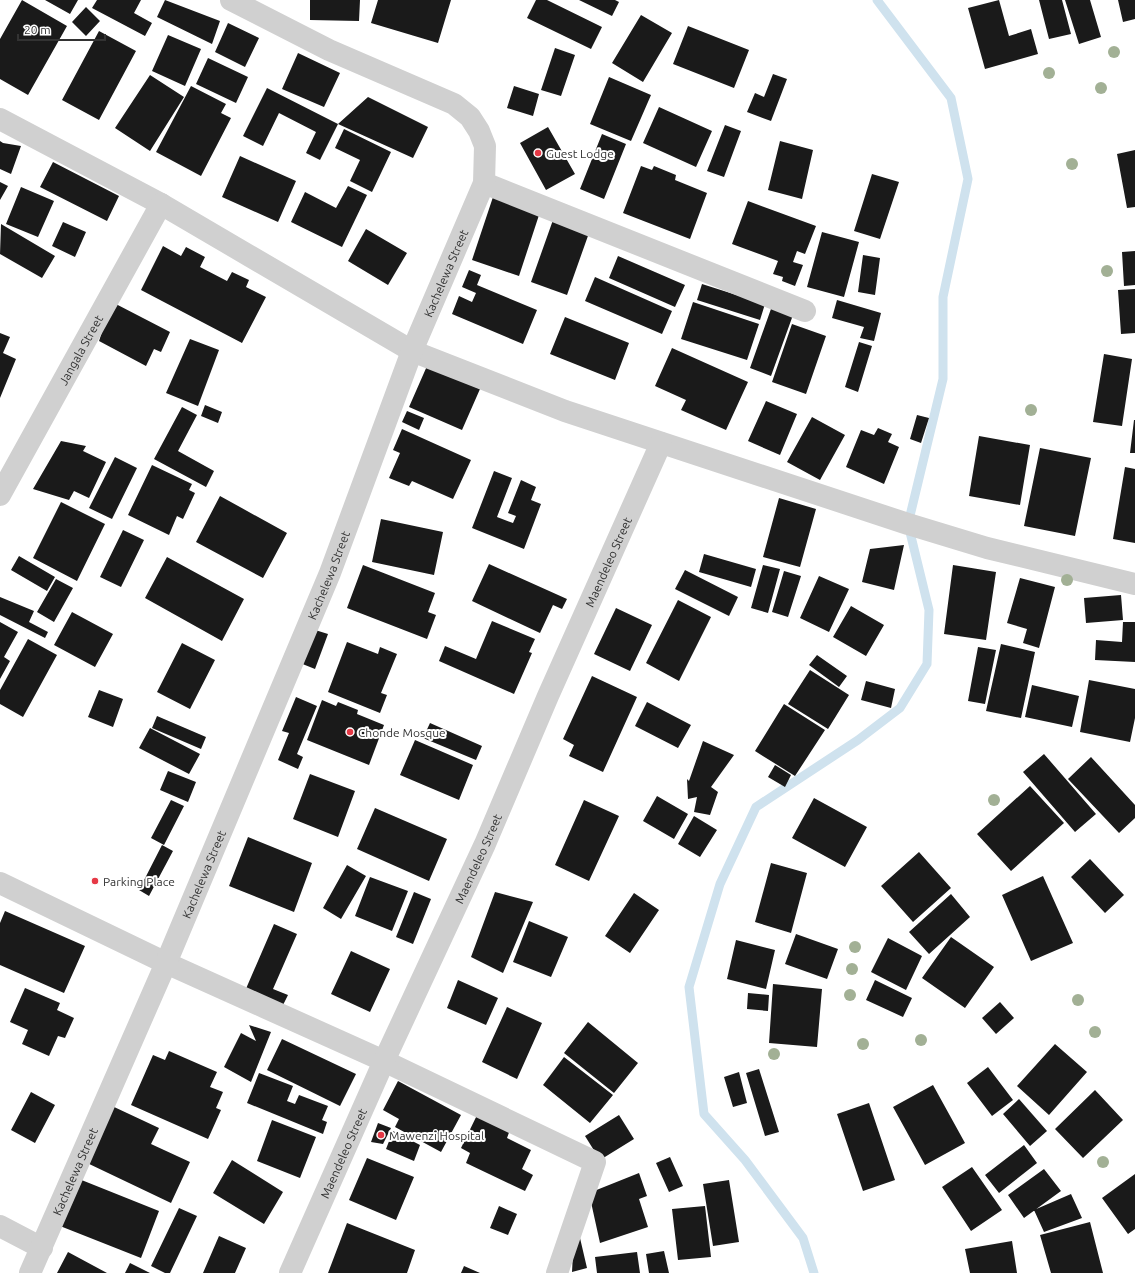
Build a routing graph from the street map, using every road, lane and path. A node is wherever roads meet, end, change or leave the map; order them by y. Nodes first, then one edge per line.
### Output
1 (243, 3) edge
2 (0, 119) edge
3 (484, 183) junction
4 (161, 204) junction
5 (805, 311) dead end
6 (412, 351) junction
7 (661, 443) junction
8 (0, 495) edge
9 (1135, 584) edge
10 (0, 883) edge
11 (166, 963) junction
12 (384, 1061) junction
13 (0, 1226) edge
14 (42, 1248) junction
15 (30, 1273) edge
16 (290, 1273) edge
17 (557, 1273) edge

1 - 3 street, Kachelewa Street
2 - 4 street
3 - 5 street
3 - 6 street, Kachelewa Street
4 - 6 street
4 - 8 street, Jangala Street
6 - 7 street
6 - 11 street, Kachelewa Street
7 - 9 street
7 - 12 street, Maendeleo Street
10 - 11 street
11 - 12 street
11 - 14 street, Kachelewa Street
12 - 16 street, Maendeleo Street
12 - 17 street
13 - 14 street
14 - 15 street, Kachelewa Street

